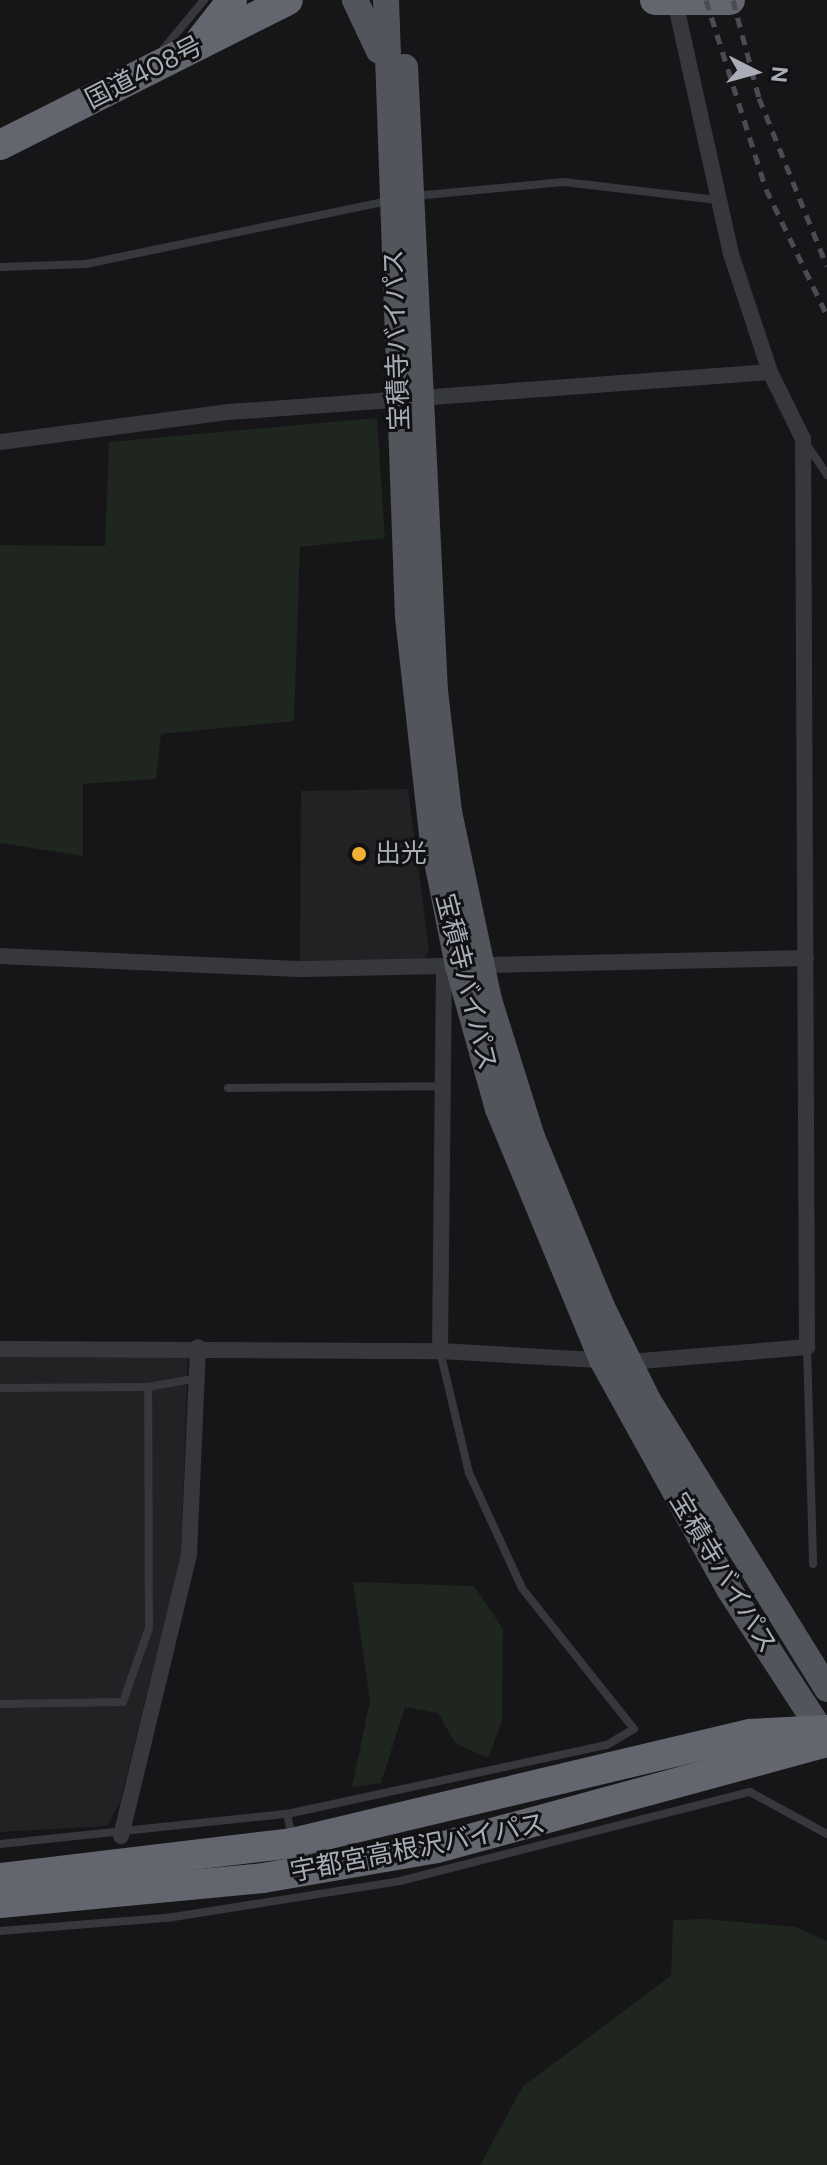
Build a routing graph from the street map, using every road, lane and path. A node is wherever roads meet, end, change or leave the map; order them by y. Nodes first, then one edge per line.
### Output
1 (204, 0) edge
2 (232, 0) edge
3 (288, 0) edge
4 (355, 0) edge
5 (386, 0) edge
6 (400, 0) edge
7 (655, 0) edge
8 (730, 0) edge
9 (684, 1) edge
10 (194, 49) junction
11 (142, 75) junction
12 (389, 130) junction
13 (0, 145) edge
14 (717, 200) junction
15 (0, 267) edge
16 (770, 372) junction
17 (803, 439) junction
18 (0, 442) edge
19 (827, 475) edge
20 (0, 956) edge
21 (806, 958) junction
22 (461, 966) junction
23 (440, 1086) junction
24 (228, 1088) dead end
25 (198, 1347) junction
26 (807, 1347) junction
27 (0, 1349) edge
28 (440, 1351) junction
29 (602, 1360) junction
30 (629, 1362) junction
31 (193, 1379) junction
32 (148, 1387) junction
33 (0, 1388) edge
34 (813, 1564) dead end
35 (827, 1689) edge
36 (0, 1704) edge
37 (825, 1735) edge
38 (287, 1814) junction
39 (827, 1834) edge
40 (121, 1836) junction
41 (292, 1843) junction
42 (0, 1844) edge
43 (0, 1878) edge
44 (0, 1903) edge
45 (0, 1931) edge

1 - 11 lane
2 - 10 highway
3 - 10 highway, 国道408号
4 - 12 main road
5 - 12 main road, 宝積寺バイパス
6 - 22 main road, 宝積寺バイパス
7 - 9 highway
8 - 9 highway
9 - 14 street
10 - 11 highway, 国道408号
11 - 13 highway, 国道408号
12 - 22 main road, 宝積寺バイパス
14 - 15 lane
14 - 16 street
16 - 17 street
16 - 18 street
17 - 19 lane
17 - 21 street
20 - 22 street
21 - 22 street
21 - 26 street
22 - 23 street
22 - 29 main road, 宝積寺バイパス
22 - 30 main road, 宝積寺バイパス
23 - 24 lane
23 - 28 street
25 - 27 street
25 - 28 street
25 - 31 street
26 - 30 street
26 - 34 lane
28 - 29 street
28 - 38 lane
29 - 30 street
29 - 37 main road, 宝積寺バイパス
30 - 35 main road, 宝積寺バイパス
31 - 32 lane
31 - 40 street
32 - 33 lane
32 - 36 lane
37 - 41 highway, 宇都宮高根沢バイパス
37 - 44 highway, 宇都宮高根沢バイパス
38 - 40 lane
38 - 41 lane
39 - 45 lane
40 - 42 lane
41 - 43 highway, 宇都宮高根沢バイパス

